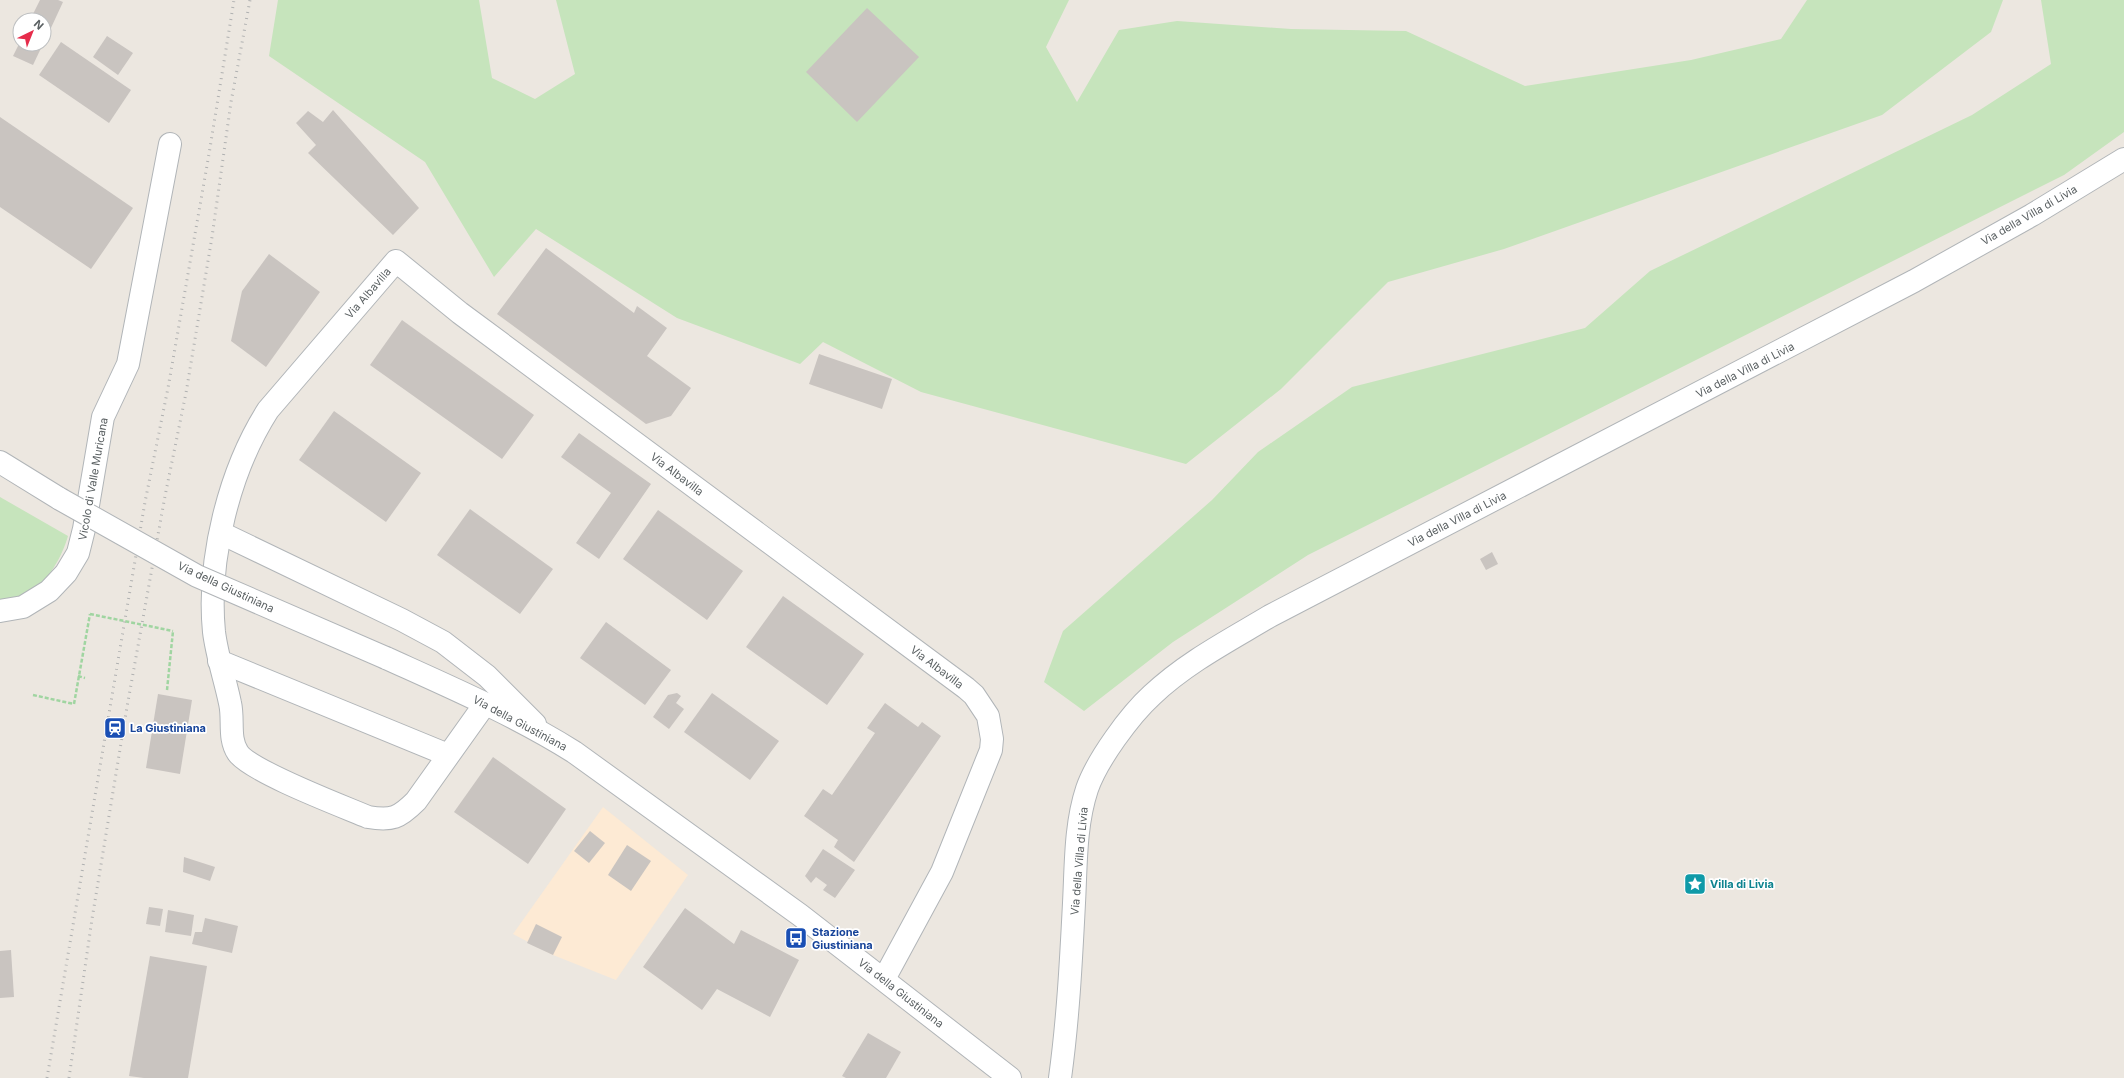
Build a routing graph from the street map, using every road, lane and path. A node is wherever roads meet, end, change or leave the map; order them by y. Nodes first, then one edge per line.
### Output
1 (170, 144) dead end
2 (2124, 159) edge
3 (0, 462) edge
4 (221, 533) junction
5 (0, 611) edge
6 (219, 661) junction
7 (78, 676) junction
8 (85, 678) dead end
9 (167, 690) dead end
10 (33, 695) dead end
11 (485, 704) junction
12 (545, 734) junction
13 (448, 755) junction
14 (884, 979) junction
15 (1010, 1078) edge
16 (1060, 1078) edge

1 - 5 street, Vicolo di Valle Muricana
2 - 16 street, Via della Villa di Livia
3 - 11 street, Via della Giustiniana, bridge
4 - 6 street
4 - 12 street
4 - 14 street, Via Albavilla
6 - 13 street
6 - 13 street
7 - 8 path
7 - 9 path, bridge
7 - 10 path
11 - 12 street, Via della Giustiniana
11 - 13 street
12 - 14 street, Via della Giustiniana
14 - 15 street, Via della Giustiniana

